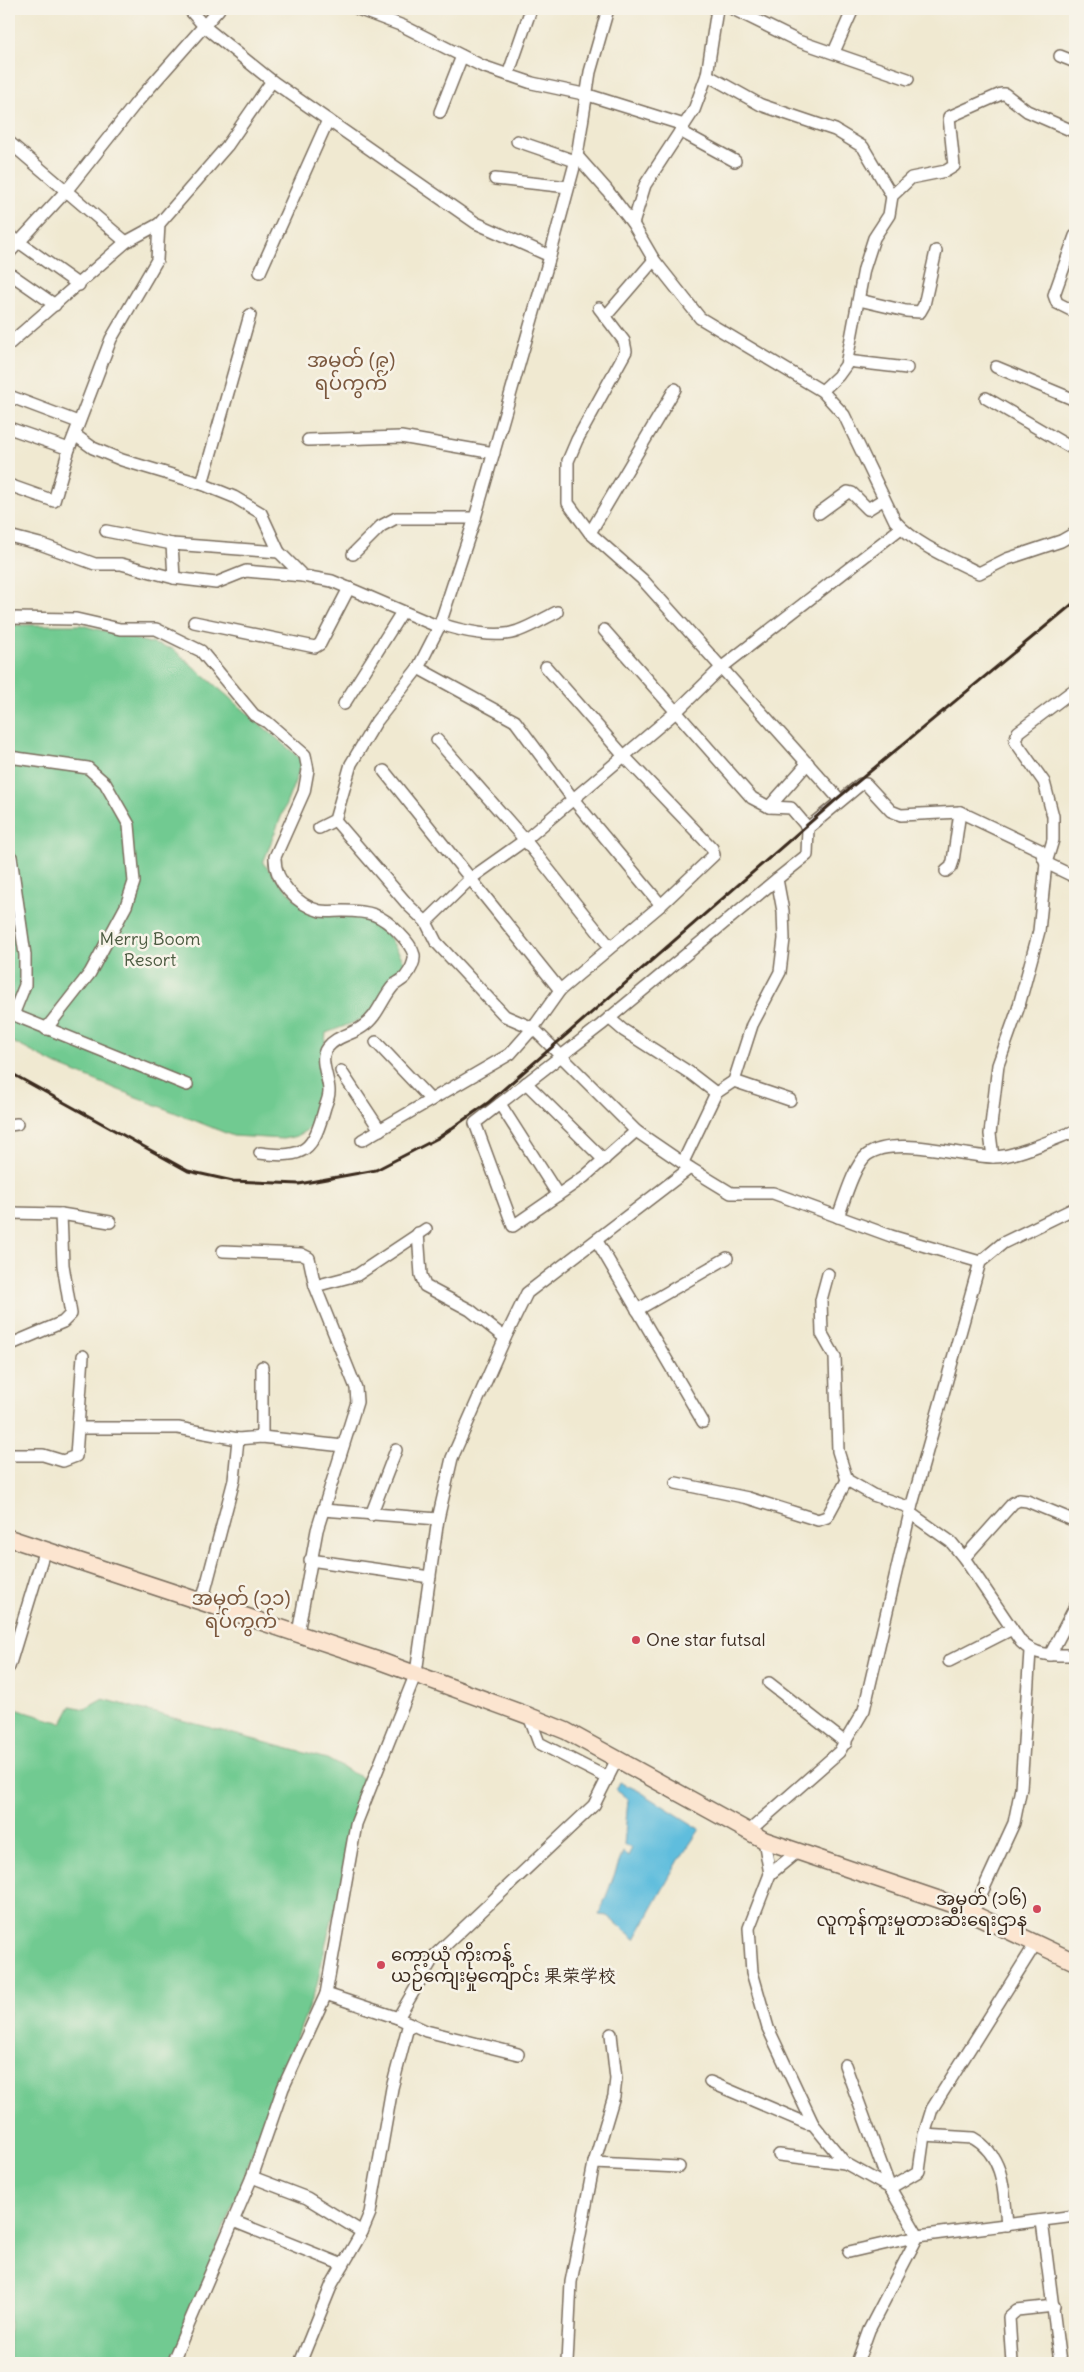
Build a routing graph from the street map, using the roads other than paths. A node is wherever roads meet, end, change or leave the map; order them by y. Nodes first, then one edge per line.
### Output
1 (189, 9) edge
2 (219, 9) edge
3 (531, 9) edge
4 (608, 9) edge
5 (718, 9) edge
6 (733, 9) edge
7 (853, 9) edge
8 (366, 10) edge
9 (205, 26) junction
10 (834, 52) junction
11 (462, 56) junction
12 (1060, 56) dead end
13 (1075, 62) edge
14 (508, 75) junction
15 (706, 75) junction
16 (908, 79) dead end
17 (272, 81) junction
18 (588, 95) junction
19 (440, 112) dead end
20 (328, 120) junction
21 (682, 128) junction
22 (1075, 132) edge
23 (517, 141) dead end
24 (9, 142) edge
25 (576, 158) junction
26 (736, 161) dead end
27 (494, 179) dead end
28 (568, 187) junction
29 (67, 190) junction
30 (892, 196) junction
31 (159, 224) junction
32 (633, 224) junction
33 (9, 235) edge
34 (1075, 236) edge
35 (19, 242) junction
36 (126, 242) junction
37 (936, 252) dead end
38 (9, 253) edge
39 (550, 256) junction
40 (654, 260) junction
41 (260, 272) dead end
42 (9, 273) edge
43 (79, 285) junction
44 (859, 300) junction
45 (55, 305) junction
46 (1075, 312) edge
47 (250, 315) dead end
48 (9, 344) edge
49 (847, 361) junction
50 (996, 367) dead end
51 (907, 368) dead end
52 (675, 389) dead end
53 (822, 390) junction
54 (9, 396) edge
55 (986, 398) dead end
56 (1075, 400) edge
57 (78, 422) junction
58 (9, 428) edge
59 (75, 435) junction
60 (308, 440) dead end
61 (69, 449) junction
62 (1075, 450) edge
63 (494, 453) junction
64 (9, 484) edge
65 (202, 484) junction
66 (884, 499) junction
67 (819, 514) dead end
68 (475, 518) junction
69 (901, 528) junction
70 (106, 531) dead end
71 (590, 533) junction
72 (1075, 533) edge
73 (9, 536) edge
74 (172, 544) junction
75 (279, 552) junction
76 (353, 554) dead end
77 (303, 576) junction
78 (174, 578) junction
79 (349, 588) junction
80 (402, 612) junction
81 (557, 612) dead end
82 (9, 618) edge
83 (194, 622) dead end
84 (440, 626) junction
85 (604, 630) dead end
86 (546, 667) dead end
87 (418, 668) junction
88 (721, 668) junction
89 (1075, 689) edge
90 (344, 704) dead end
91 (676, 711) junction
92 (437, 740) dead end
93 (623, 755) junction
94 (9, 757) edge
95 (808, 763) junction
96 (384, 771) dead end
97 (573, 798) junction
98 (840, 800) junction
99 (769, 807) junction
100 (960, 812) junction
101 (335, 820) junction
102 (319, 828) dead end
103 (808, 828) junction
104 (525, 840) junction
105 (11, 857) dead end
106 (1046, 863) junction
107 (946, 871) dead end
108 (1075, 877) edge
109 (470, 879) junction
110 (777, 879) junction
111 (661, 904) junction
112 (426, 922) junction
113 (610, 947) junction
114 (560, 990) junction
115 (11, 1014) edge
116 (609, 1018) junction
117 (533, 1028) junction
118 (46, 1029) junction
119 (376, 1042) dead end
120 (561, 1057) junction
121 (341, 1071) dead end
122 (734, 1081) junction
123 (526, 1083) junction
124 (186, 1085) dead end
125 (716, 1094) junction
126 (431, 1100) junction
127 (790, 1100) dead end
128 (500, 1104) junction
129 (380, 1130) junction
130 (636, 1131) junction
131 (1075, 1131) edge
132 (362, 1140) dead end
133 (260, 1153) dead end
134 (993, 1157) junction
135 (604, 1160) junction
136 (687, 1165) junction
137 (558, 1195) junction
138 (1075, 1208) edge
139 (9, 1213) edge
140 (61, 1214) junction
141 (838, 1217) junction
142 (110, 1222) dead end
143 (597, 1241) junction
144 (224, 1251) dead end
145 (727, 1258) dead end
146 (980, 1262) junction
147 (828, 1274) dead end
148 (315, 1286) junction
149 (637, 1310) junction
150 (505, 1338) junction
151 (9, 1345) edge
152 (83, 1356) dead end
153 (262, 1367) dead end
154 (703, 1422) dead end
155 (79, 1428) junction
156 (262, 1437) junction
157 (238, 1439) junction
158 (343, 1446) junction
159 (396, 1450) dead end
160 (9, 1455) edge
161 (847, 1480) junction
162 (676, 1483) dead end
163 (323, 1510) junction
164 (911, 1511) junction
165 (371, 1515) junction
166 (438, 1519) junction
167 (1075, 1521) edge
168 (9, 1538) edge
169 (44, 1552) junction
170 (964, 1558) junction
171 (310, 1560) junction
172 (430, 1577) junction
173 (202, 1602) junction
174 (1075, 1607) edge
175 (1012, 1629) junction
176 (298, 1633) junction
177 (1030, 1651) junction
178 (1050, 1655) junction
179 (1075, 1655) edge
180 (949, 1661) dead end
181 (9, 1667) edge
182 (416, 1673) junction
183 (769, 1683) dead end
184 (529, 1716) junction
185 (846, 1743) junction
186 (618, 1759) junction
187 (608, 1778) junction
188 (748, 1832) junction
189 (764, 1840) junction
190 (797, 1852) junction
191 (770, 1874) junction
192 (972, 1914) junction
193 (1036, 1943) junction
194 (1075, 1962) edge
195 (326, 1994) junction
196 (403, 2021) junction
197 (611, 2034) dead end
198 (518, 2054) dead end
199 (845, 2065) dead end
200 (710, 2082) dead end
201 (813, 2124) junction
202 (924, 2135) junction
203 (779, 2155) dead end
204 (594, 2163) junction
205 (845, 2163) junction
206 (679, 2166) dead end
207 (252, 2177) junction
208 (890, 2188) junction
209 (1075, 2216) edge
210 (233, 2221) junction
211 (1042, 2221) junction
212 (1007, 2225) junction
213 (362, 2232) junction
214 (918, 2236) junction
215 (849, 2252) dead end
216 (343, 2265) junction
217 (1054, 2306) junction
218 (172, 2363) edge
219 (300, 2363) edge
220 (567, 2363) edge
221 (857, 2363) edge
222 (1012, 2363) edge
223 (1060, 2363) edge

1 - 9 street
2 - 9 street
3 - 14 street
4 - 18 street
5 - 15 street
6 - 10 street
7 - 10 street
8 - 11 street
9 - 17 street
9 - 29 street
10 - 16 street
11 - 14 street
11 - 19 street
12 - 13 street
14 - 18 street
15 - 21 street
15 - 30 street
17 - 20 street
17 - 31 street
18 - 21 street
18 - 25 street
20 - 39 street
20 - 41 street
21 - 26 street
21 - 32 street
22 - 30 street
23 - 25 street
24 - 29 street
25 - 28 street
25 - 32 street
27 - 28 street
28 - 39 street
29 - 35 street
29 - 36 street
30 - 44 street
31 - 36 street
31 - 57 street
32 - 40 street
33 - 35 street
34 - 46 street
35 - 38 street
35 - 43 street
36 - 43 street
37 - 44 street
39 - 63 street
40 - 53 street
40 - 71 street
42 - 45 street
43 - 45 street
44 - 49 street
45 - 48 street
47 - 65 street
49 - 51 street
49 - 53 street
50 - 56 street
52 - 71 street
53 - 66 street
54 - 57 street
55 - 62 street
57 - 59 street
58 - 61 street
59 - 61 street
59 - 65 street
60 - 63 street
61 - 64 street
63 - 68 street
65 - 75 street
66 - 67 street
66 - 69 street
68 - 76 street
68 - 84 street
69 - 72 street
69 - 88 street
70 - 74 street
71 - 88 street
73 - 78 street
74 - 75 street
74 - 78 street
75 - 77 street
77 - 78 street
77 - 79 street
79 - 80 street
79 - 83 street
80 - 84 street
80 - 90 street
81 - 84 street
82 - 133 street
84 - 87 street
85 - 91 street
86 - 93 street
87 - 97 street
87 - 101 street
88 - 91 street
88 - 95 street
89 - 106 street
91 - 93 street
91 - 99 street
92 - 104 street
93 - 97 street
93 - 111 street
94 - 118 street
95 - 98 street
95 - 99 street
96 - 109 street
97 - 104 street
97 - 111 street
98 - 100 street
98 - 103 street
99 - 103 street
100 - 106 street
100 - 107 street
101 - 102 street
101 - 112 street
103 - 110 street
104 - 109 street
104 - 113 street
105 - 115 street
106 - 108 street
106 - 134 street
109 - 112 street
109 - 114 street
110 - 116 street
110 - 122 street
111 - 113 street
112 - 117 street
113 - 114 street
114 - 117 street
115 - 118 street
116 - 120 street
116 - 125 street
117 - 120 street
117 - 126 street
118 - 124 street
119 - 126 street
120 - 123 street
120 - 130 street
121 - 129 street
122 - 125 street
122 - 127 street
123 - 128 street
123 - 135 street
125 - 136 street
126 - 129 street
128 - 137 street
128 - 137 street
129 - 132 street
130 - 135 street
130 - 136 street
131 - 134 street
134 - 141 street
135 - 137 street
136 - 141 street
136 - 143 street
138 - 146 street
139 - 140 street
140 - 142 street
140 - 151 street
141 - 146 street
143 - 149 street
143 - 150 street
144 - 148 street
145 - 149 street
146 - 164 street
147 - 161 street
148 - 150 street
148 - 158 street
149 - 154 street
150 - 166 street
152 - 155 street
153 - 156 street
155 - 157 street
155 - 160 street
156 - 157 street
156 - 158 street
157 - 173 street
158 - 163 street
159 - 165 street
161 - 162 street
161 - 164 street
163 - 165 street
163 - 171 street
164 - 170 street
164 - 185 street
165 - 166 street
166 - 172 street
167 - 170 street
168 - 169 main road
169 - 173 main road
169 - 181 street
170 - 175 street
171 - 172 street
171 - 176 street
172 - 182 street
173 - 176 main road
174 - 178 street
175 - 177 street
175 - 180 street
176 - 182 main road
177 - 178 street
177 - 192 street
178 - 179 street
182 - 184 main road
182 - 195 street
183 - 185 street
184 - 186 main road
184 - 187 street
185 - 188 street
186 - 187 street
186 - 188 main road
187 - 196 street
188 - 189 main road
189 - 190 main road
189 - 191 street
190 - 191 street
190 - 192 main road
191 - 201 street
192 - 193 main road
193 - 194 main road
193 - 202 street
195 - 196 street
195 - 207 street
196 - 198 street
196 - 213 street
197 - 204 street
199 - 208 street
200 - 201 street
201 - 205 street
202 - 208 street
202 - 212 street
203 - 205 street
204 - 206 street
204 - 220 street
205 - 208 street
207 - 210 street
207 - 213 street
208 - 214 street
209 - 211 street
210 - 216 street
210 - 218 street
211 - 212 street
211 - 217 street
212 - 214 street
213 - 216 street
214 - 215 street
214 - 221 street
216 - 219 street
217 - 222 street
217 - 223 street

